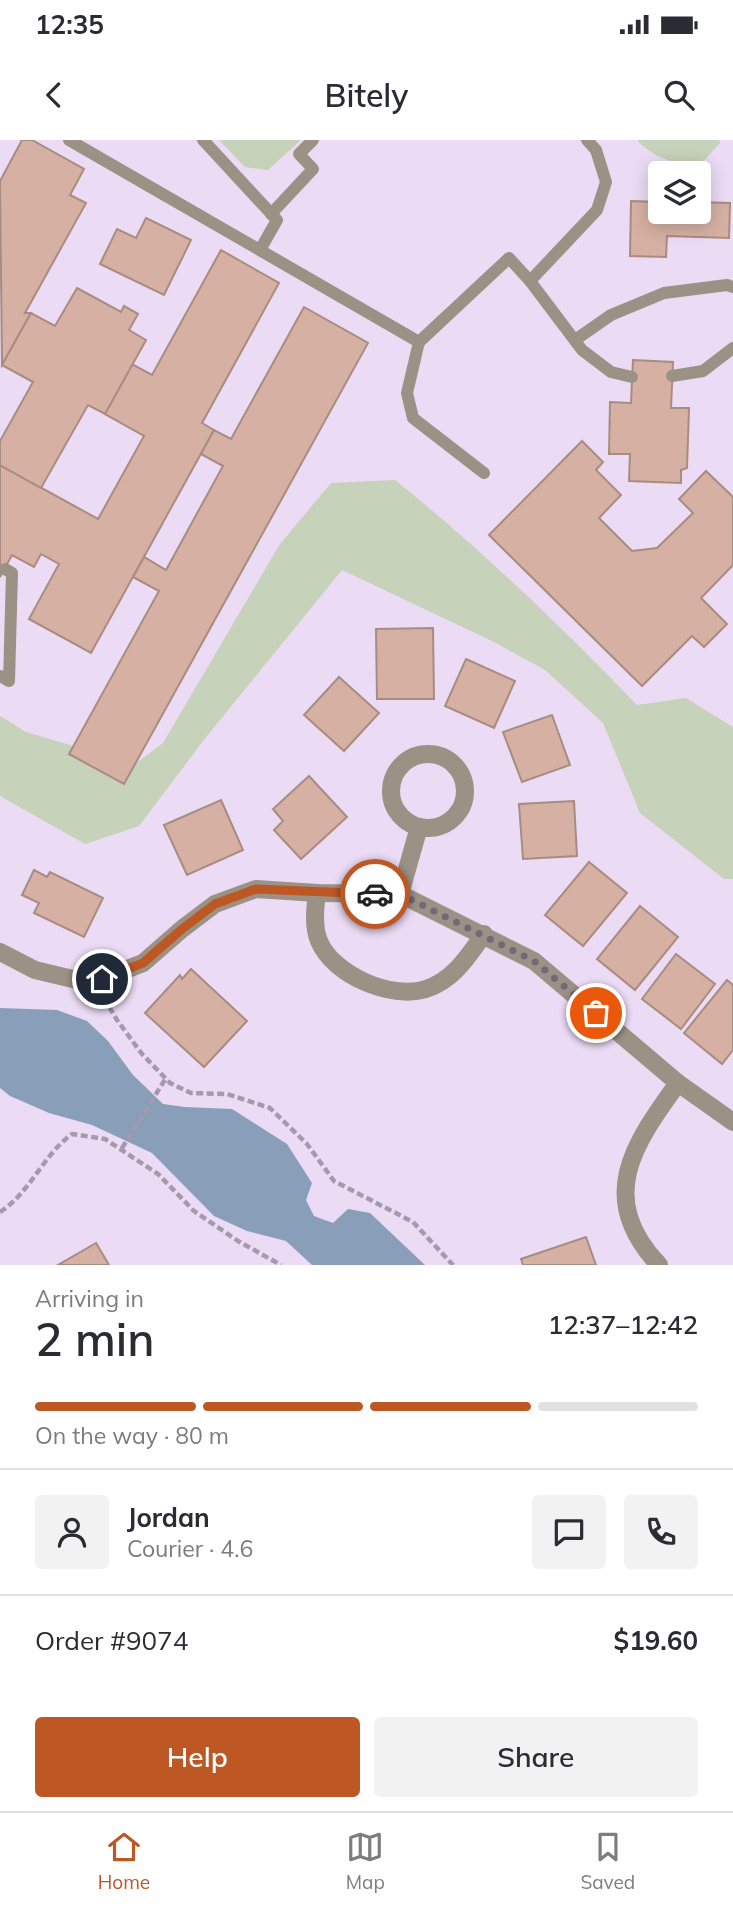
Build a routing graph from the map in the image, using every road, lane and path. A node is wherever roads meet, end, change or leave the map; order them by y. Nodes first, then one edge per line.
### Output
1 (69, 140) edge
2 (203, 140) edge
3 (313, 140) edge
4 (587, 140) edge
5 (271, 214) junction
6 (260, 250) junction
7 (530, 281) junction
8 (733, 287) edge
9 (575, 340) junction
10 (419, 342) junction
11 (733, 348) edge
12 (672, 376) dead end
13 (632, 377) dead end
14 (484, 473) dead end
15 (5, 569) dead end
16 (0, 676) edge
17 (419, 827) junction
18 (317, 893) junction
19 (400, 894) junction
20 (484, 934) junction
21 (0, 952) edge
22 (102, 979) junction
23 (166, 1079) junction
24 (678, 1083) junction
25 (733, 1122) edge
26 (121, 1149) junction
27 (0, 1212) edge
28 (281, 1265) edge
29 (453, 1265) edge
30 (659, 1265) edge

1 - 6 lane
2 - 5 lane
3 - 5 lane
4 - 7 lane
5 - 6 lane
6 - 10 lane
7 - 9 lane
7 - 10 lane
8 - 9 lane
9 - 13 lane
10 - 14 lane
11 - 12 lane
15 - 16 lane
17 - 17 street
17 - 19 street
18 - 19 street
18 - 20 street
18 - 22 street
19 - 20 street
20 - 24 street
21 - 22 street
22 - 23 path
23 - 26 path
23 - 29 path
24 - 25 street
24 - 30 street
26 - 27 path
26 - 28 path

